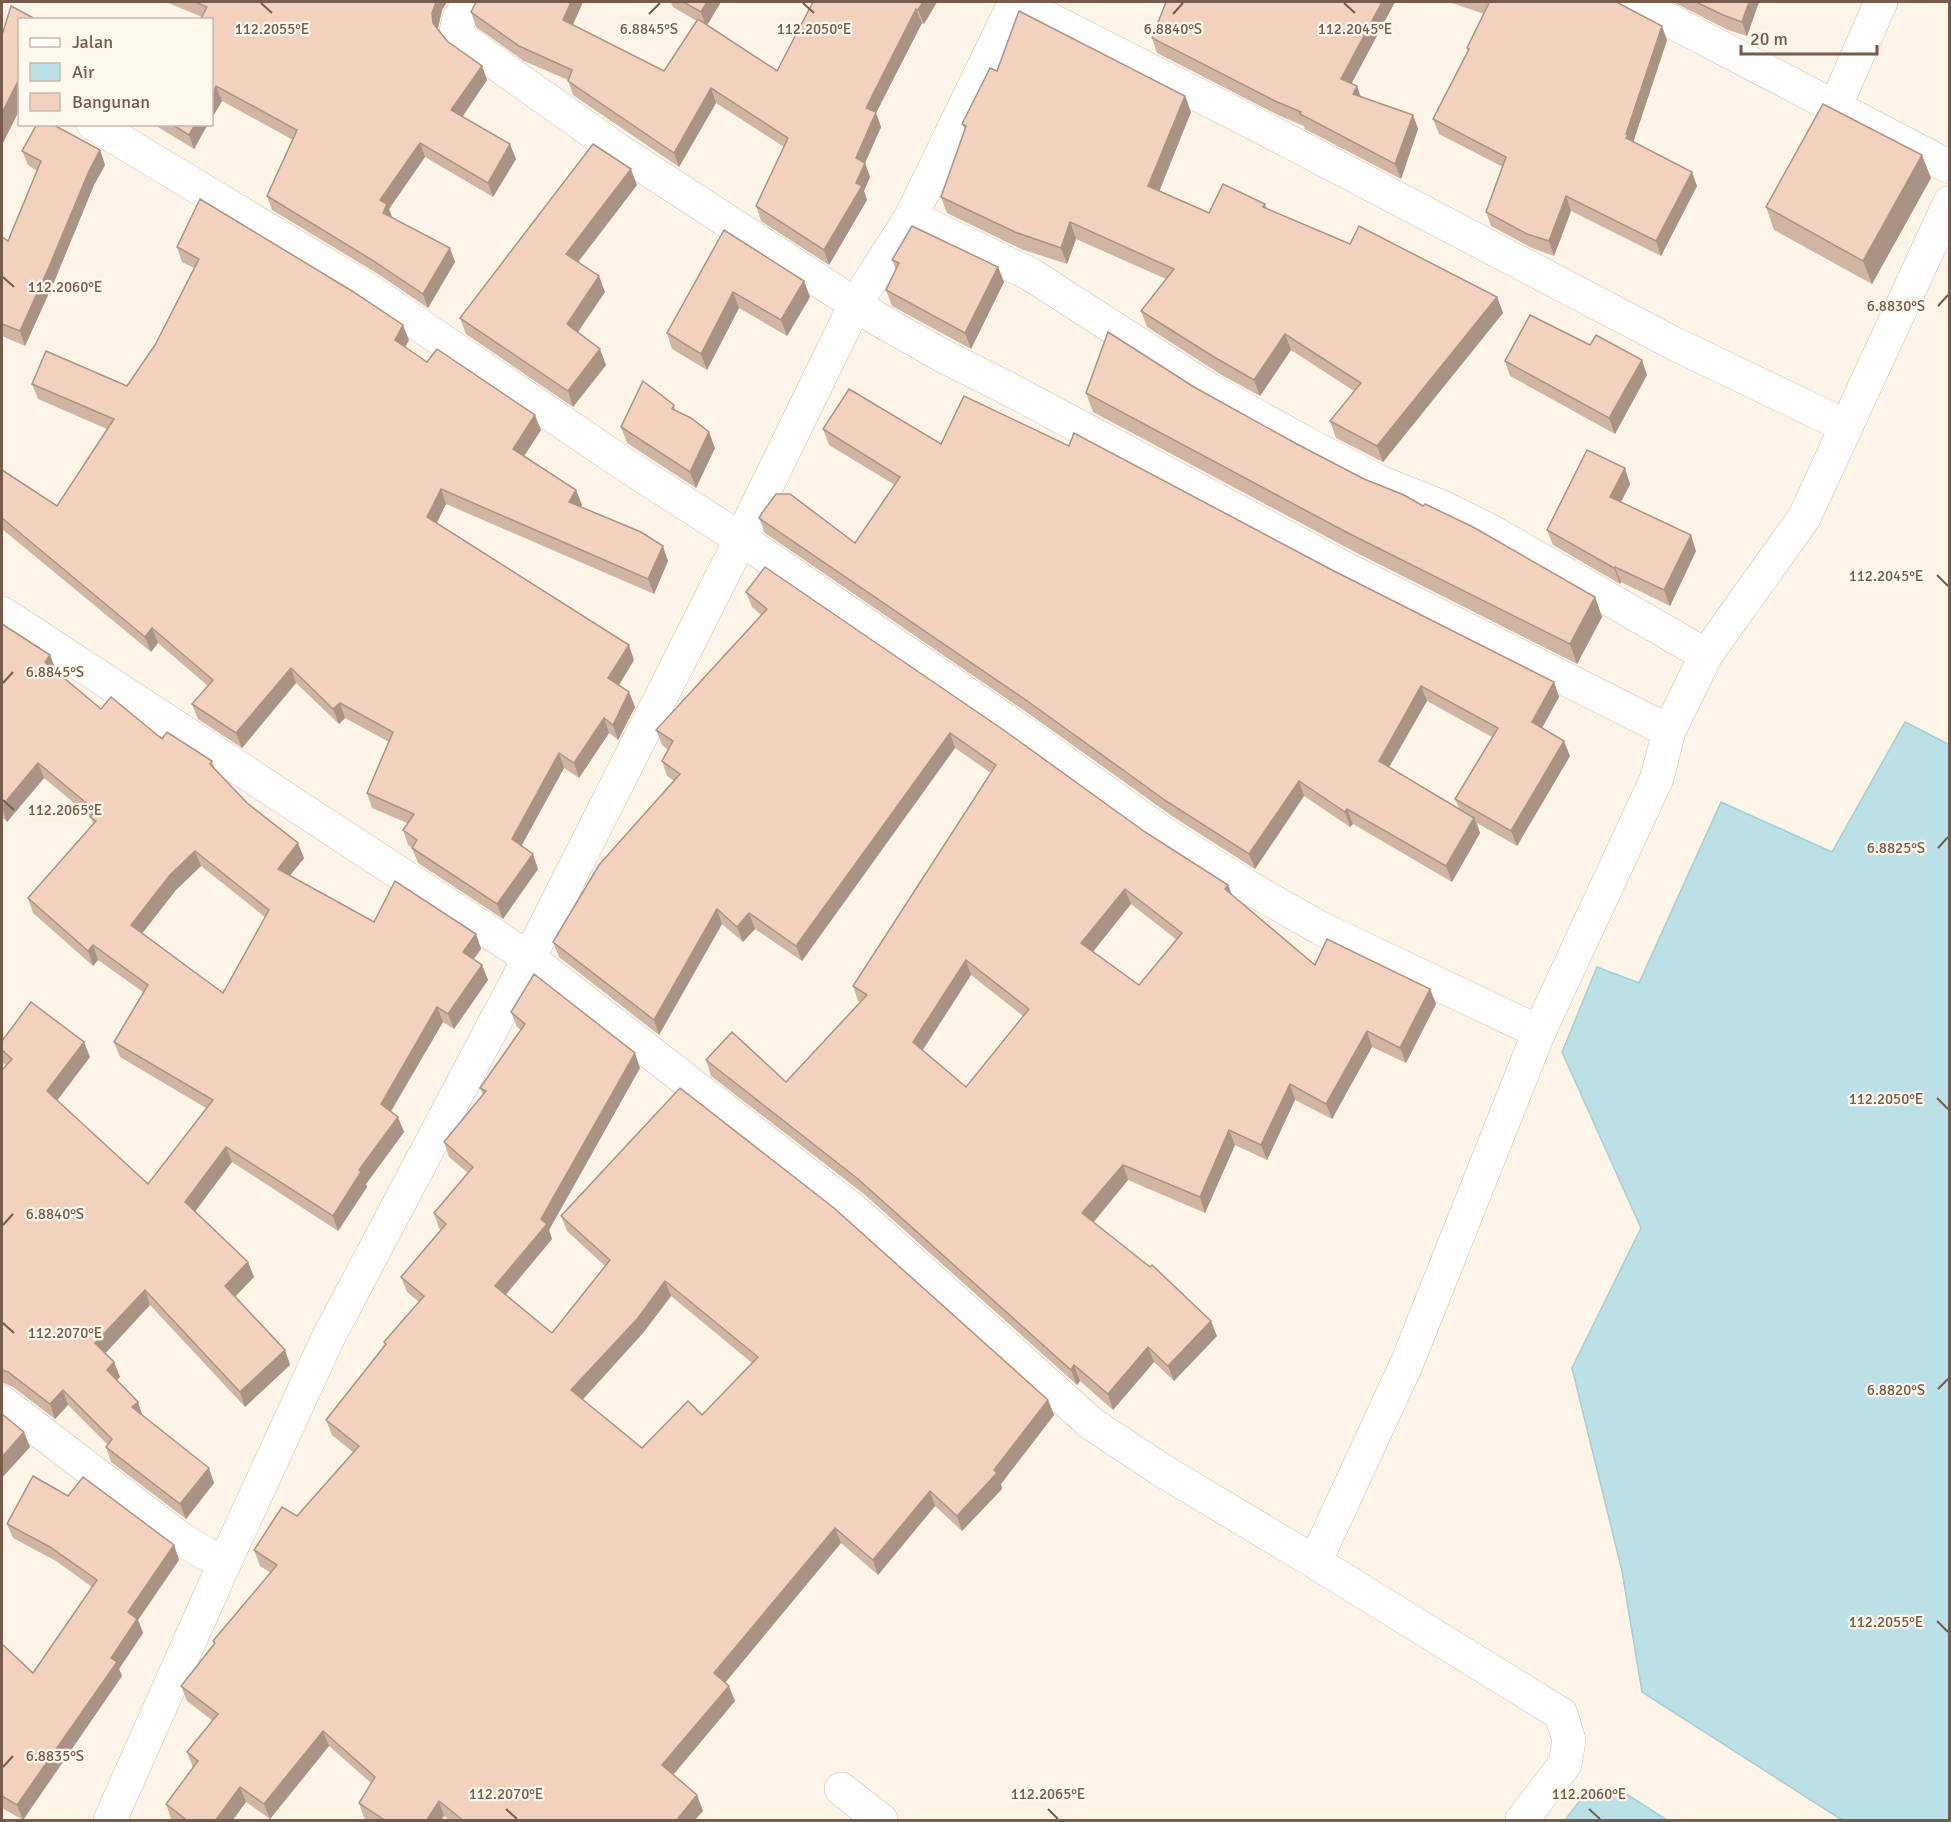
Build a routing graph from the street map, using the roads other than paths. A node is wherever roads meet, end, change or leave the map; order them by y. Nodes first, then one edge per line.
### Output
1 (468, 2) edge
2 (1016, 2) edge
3 (1634, 2) edge
4 (1881, 2) edge
5 (1835, 107) junction
6 (96, 126) edge
7 (1950, 167) edge
8 (1950, 202) edge
9 (910, 217) junction
10 (856, 303) junction
11 (1846, 426) junction
12 (741, 539) junction
13 (2, 614) edge
14 (1706, 655) junction
15 (1669, 731) junction
16 (529, 958) junction
17 (1539, 1032) junction
18 (2, 1402) edge
19 (225, 1562) junction
20 (1315, 1562) junction
21 (841, 1789) dead end
22 (110, 1821) edge
23 (881, 1821) edge
24 (1521, 1821) edge

1 - 10 street
2 - 9 street
2 - 11 street
3 - 5 street
4 - 5 street
5 - 7 street
6 - 12 street
8 - 11 street
9 - 10 street
9 - 14 street
10 - 12 street
10 - 15 street
11 - 14 street
12 - 16 street
12 - 17 street
13 - 16 street
14 - 15 street
15 - 17 street
16 - 19 street
16 - 20 street
17 - 20 street
18 - 19 street
19 - 22 street
20 - 24 street
21 - 23 street

